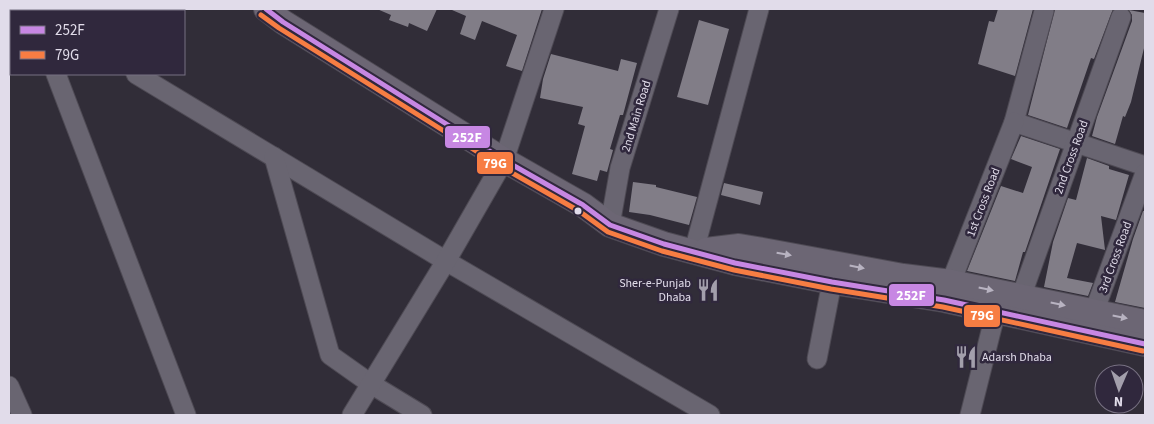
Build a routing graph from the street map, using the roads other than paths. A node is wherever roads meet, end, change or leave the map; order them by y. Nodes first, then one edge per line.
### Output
1 (554, 9) edge
2 (669, 9) edge
3 (759, 9) edge
4 (1044, 11) dead end
5 (280, 13) edge
6 (1121, 17) dead end
7 (56, 75) edge
8 (138, 75) edge
9 (1014, 122) junction
10 (1076, 143) junction
11 (274, 157) junction
12 (504, 160) junction
13 (1145, 166) edge
14 (1145, 174) edge
15 (610, 225) junction
16 (694, 251) junction
17 (446, 261) junction
18 (832, 282) junction
19 (951, 282) junction
20 (1022, 297) junction
21 (996, 311) junction
22 (1094, 312) junction
23 (1145, 322) edge
24 (1145, 344) edge
25 (817, 359) dead end
26 (371, 384) junction
27 (9, 386) edge
28 (22, 415) edge
29 (186, 415) edge
30 (352, 415) edge
31 (422, 415) edge
32 (710, 415) edge
33 (970, 415) edge

1 - 12 street
2 - 15 street, 2nd Main Road
3 - 16 street
4 - 9 street, 1st Cross Road
5 - 12 main road
6 - 10 street, 2nd Cross Road
7 - 29 street
8 - 11 street
9 - 10 street
9 - 19 street, 1st Cross Road
10 - 13 street
10 - 20 street, 2nd Cross Road
11 - 17 street
11 - 26 street
12 - 15 main road
12 - 17 street
14 - 22 street, 3rd Cross Road
15 - 16 main road
16 - 18 main road
16 -> 19 main road
17 - 26 street
17 - 32 street
18 - 21 main road
18 - 25 street
19 -> 20 main road
20 -> 22 main road
21 - 24 main road
21 - 33 street
22 -> 23 main road
26 - 30 street
26 - 31 street
27 - 28 street

